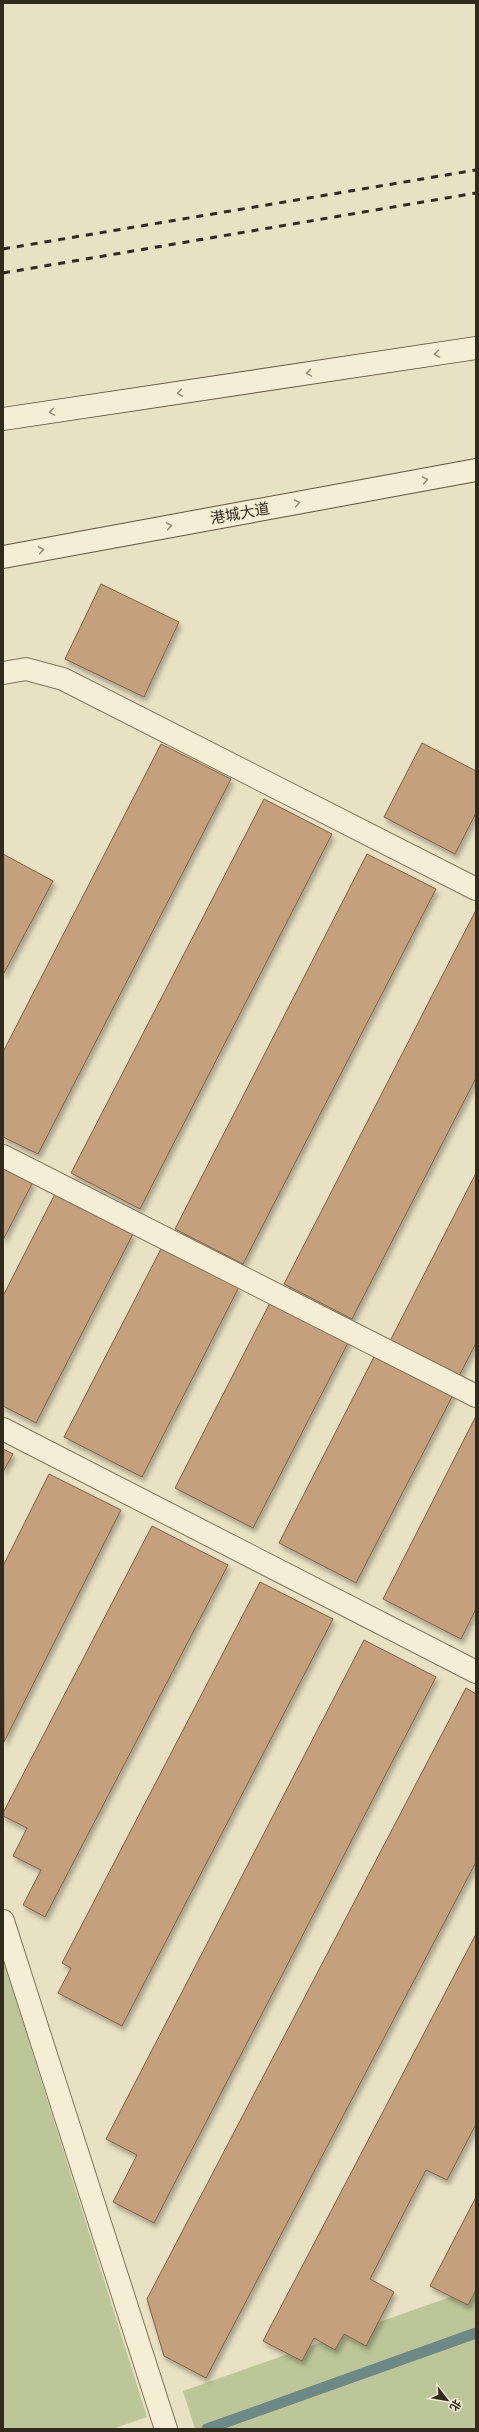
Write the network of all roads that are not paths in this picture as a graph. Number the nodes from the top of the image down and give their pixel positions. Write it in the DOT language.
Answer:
graph roads {
  1 [pos="476,348"];
  2 [pos="3,419"];
  3 [pos="476,470"];
  4 [pos="3,557"];
  5 [pos="3,673"];
  6 [pos="476,889"];
  7 [pos="3,1156"];
  8 [pos="476,1396"];
  9 [pos="3,1429"];
  10 [pos="476,1672"];
  11 [pos="3,1921"];
  12 [pos="166,2429"];
  1 -- 2 [label="street, one-way"];
  4 -- 3 [label="street, 港城大道, one-way"];
  5 -- 6 [label="street"];
  7 -- 8 [label="street"];
  9 -- 10 [label="street"];
  11 -- 12 [label="street"];
}
